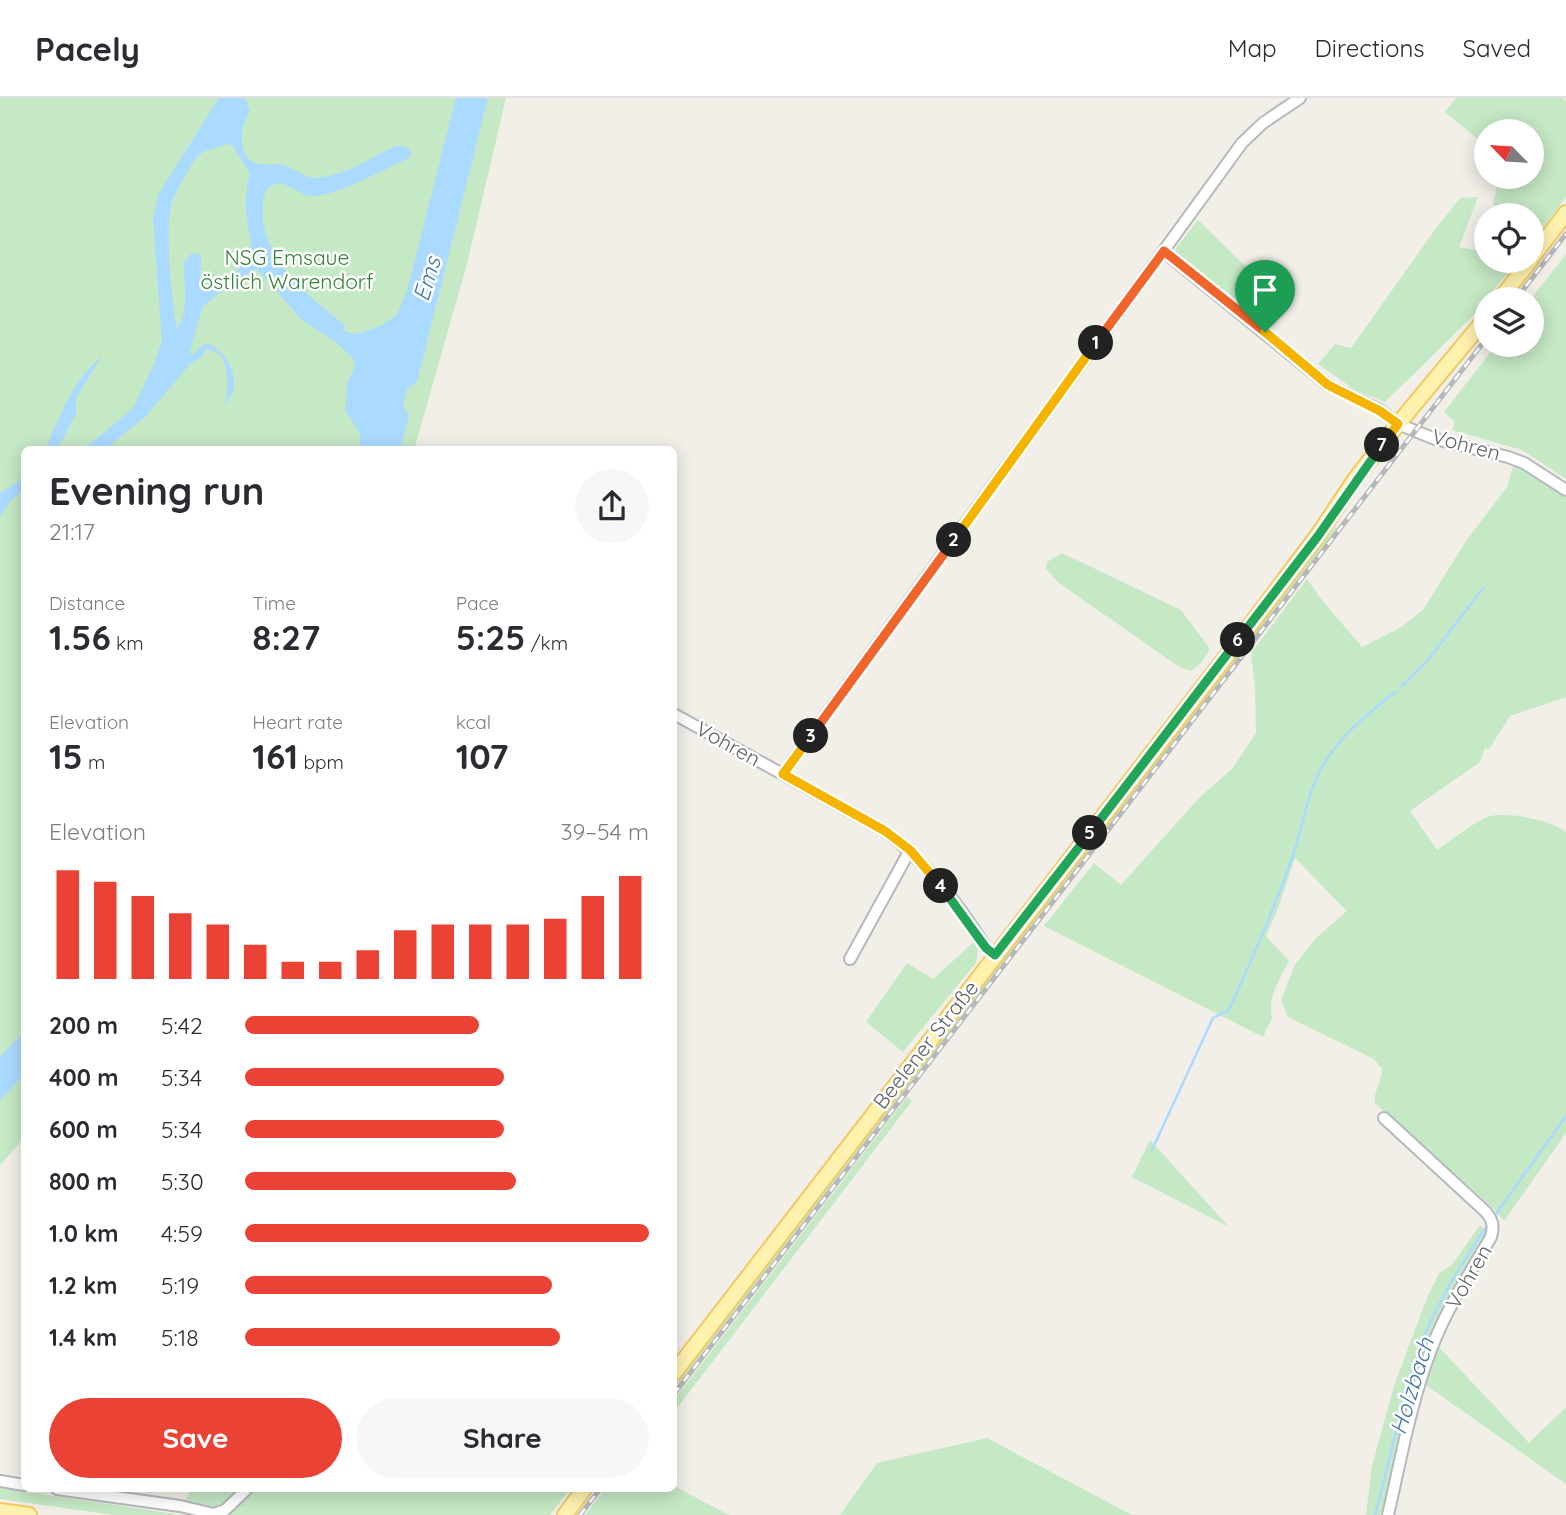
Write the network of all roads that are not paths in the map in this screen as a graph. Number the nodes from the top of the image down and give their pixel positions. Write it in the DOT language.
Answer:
graph roads {
  1 [pos="1300,98"];
  2 [pos="1566,214"];
  3 [pos="1544,242"];
  4 [pos="1164,251"];
  5 [pos="1520,273"];
  6 [pos="1509,287"];
  7 [pos="1474,332"];
  8 [pos="1398,424"];
  9 [pos="1566,490"];
  10 [pos="677,716"];
  11 [pos="783,774"];
  12 [pos="910,850"];
  13 [pos="995,955"];
  14 [pos="850,959"];
  15 [pos="1384,1118"];
  16 [pos="677,1369"];
  17 [pos="0,1481"];
  18 [pos="21,1484"];
  19 [pos="79,1492"];
  20 [pos="244,1492"];
  21 [pos="582,1492"];
  22 [pos="0,1511"];
  23 [pos="29,1515"];
  24 [pos="565,1515"];
  25 [pos="1388,1515"];
  1 -- 4 [label="street, Vohren"];
  2 -- 3 [label="main road"];
  4 -- 8 [label="street, Vohren"];
  4 -- 11 [label="street, Vohren"];
  5 -- 6 [label="main road"];
  7 -- 8 [label="main road, Beelener Straße"];
  8 -- 9 [label="street, Vohren"];
  8 -- 13 [label="main road, Beelener Straße"];
  10 -- 11 [label="street, Vohren"];
  11 -- 12 [label="street, Vohren"];
  12 -- 13 [label="street, Vohren"];
  12 -- 14 [label="street"];
  13 -- 16 [label="main road, Beelener Straße"];
  15 -- 25 [label="street, Vohren"];
  17 -- 18 [label="street"];
  19 -- 20 [label="street"];
  21 -- 24 [label="main road"];
  22 -- 23 [label="main road"];
}
